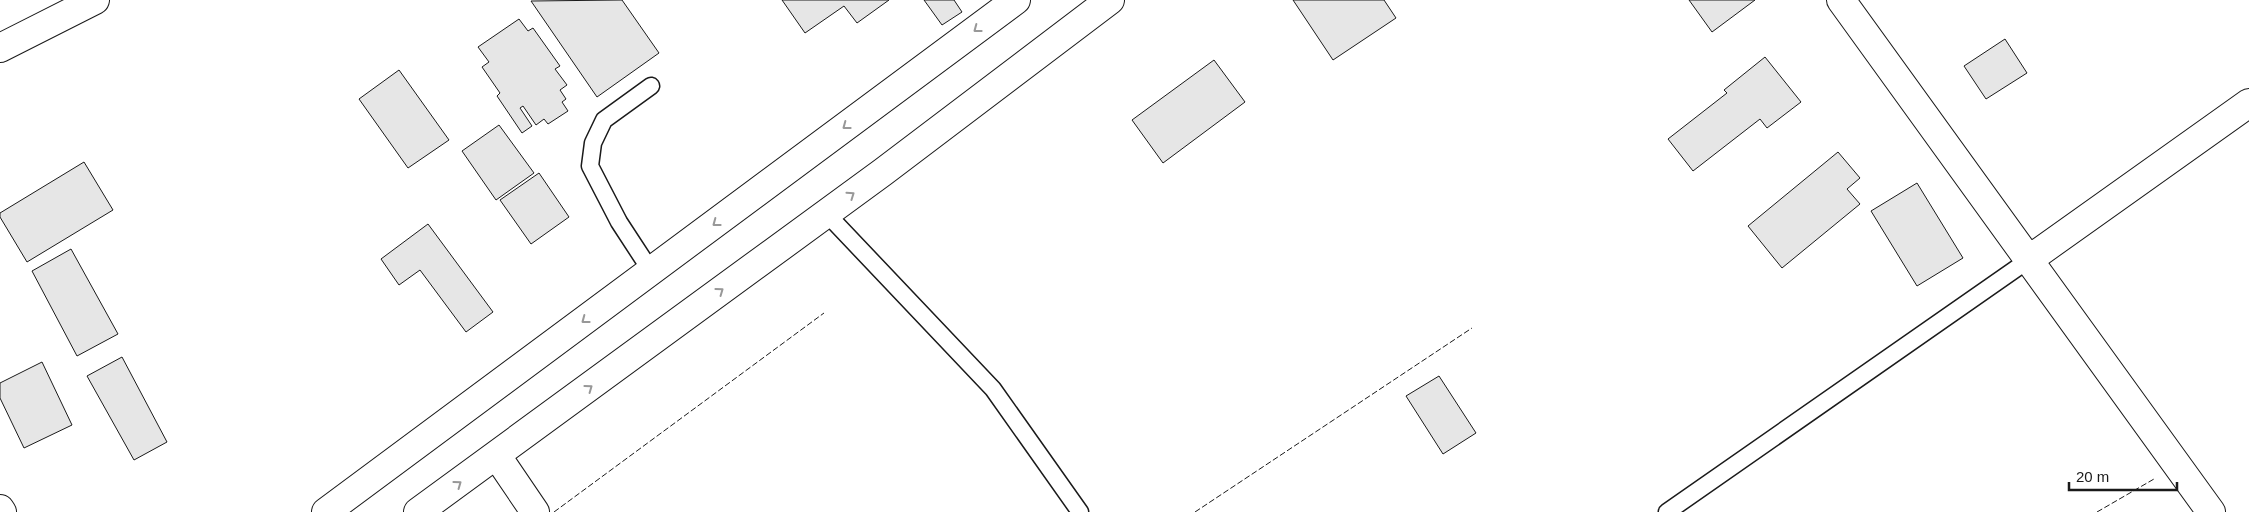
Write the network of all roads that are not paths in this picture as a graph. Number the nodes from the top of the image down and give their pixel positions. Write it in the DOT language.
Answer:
graph roads {
  1 [pos="95,0"];
  2 [pos="1016,0"];
  3 [pos="1110,0"];
  4 [pos="1841,0"];
  5 [pos="0,48"];
  6 [pos="651,86"];
  7 [pos="2249,103"];
  8 [pos="826,213"];
  9 [pos="2027,261"];
  10 [pos="651,271"];
  11 [pos="497,456"];
  12 [pos="326,512"];
  13 [pos="418,512"];
  14 [pos="535,512"];
  15 [pos="1080,512"];
  16 [pos="1667,512"];
  17 [pos="2211,512"];
  1 -- 5 [label="street"];
  2 -- 10 [label="street, one-way"];
  8 -- 3 [label="street, one-way"];
  4 -- 9 [label="street"];
  6 -- 10 [label="lane"];
  7 -- 9 [label="street"];
  11 -- 8 [label="street, one-way"];
  8 -- 15 [label="lane"];
  9 -- 16 [label="lane"];
  9 -- 17 [label="street"];
  10 -- 12 [label="street, one-way"];
  13 -- 11 [label="street, one-way"];
  11 -- 14 [label="street"];
}
